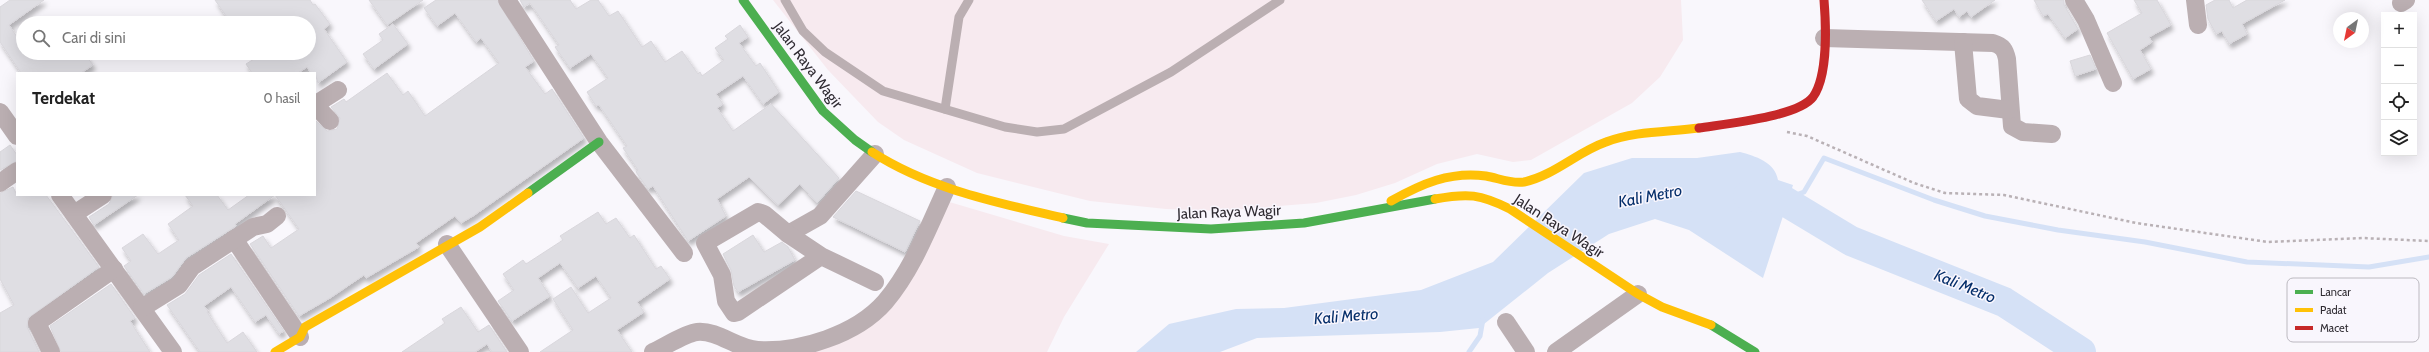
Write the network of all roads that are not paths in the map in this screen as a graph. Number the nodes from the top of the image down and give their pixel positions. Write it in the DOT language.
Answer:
graph roads {
  1 [pos="506,0"];
  2 [pos="743,0"];
  3 [pos="786,0"];
  4 [pos="969,0"];
  5 [pos="1280,0"];
  6 [pos="1824,0"];
  7 [pos="2074,0"];
  8 [pos="2195,0"];
  9 [pos="2198,25"];
  10 [pos="1824,38"];
  11 [pos="1963,42"];
  12 [pos="2113,83"];
  13 [pos="338,90"];
  14 [pos="316,105"];
  15 [pos="945,109"];
  16 [pos="2009,110"];
  17 [pos="0,112"];
  18 [pos="330,121"];
  19 [pos="2052,134"];
  20 [pos="16,135"];
  21 [pos="599,142"];
  22 [pos="875,154"];
  23 [pos="16,172"];
  24 [pos="0,183"];
  25 [pos="947,188"];
  26 [pos="61,196"];
  27 [pos="101,196"];
  28 [pos="1380,208"];
  29 [pos="74,214"];
  30 [pos="277,216"];
  31 [pos="820,216"];
  32 [pos="788,234"];
  33 [pos="234,239"];
  34 [pos="447,244"];
  35 [pos="814,252"];
  36 [pos="684,253"];
  37 [pos="114,269"];
  38 [pos="875,282"];
  39 [pos="1638,294"];
  40 [pos="142,308"];
  41 [pos="1506,322"];
  42 [pos="300,336"];
  43 [pos="51,352"];
  44 [pos="173,352"];
  45 [pos="275,352"];
  46 [pos="520,352"];
  47 [pos="653,352"];
  48 [pos="1526,352"];
  49 [pos="1556,352"];
  50 [pos="1755,352"];
  1 -- 21 [label="street"];
  2 -- 22 [label="main road, Jalan Raya Wagir"];
  3 -- 15 [label="lane"];
  4 -- 15 [label="lane"];
  5 -- 15 [label="lane"];
  6 -- 10 [label="main road"];
  7 -- 12 [label="street"];
  8 -- 9 [label="street"];
  10 -- 11 [label="street"];
  10 -- 28 [label="main road"];
  11 -- 16 [label="street"];
  11 -- 16 [label="street"];
  13 -- 14 [label="street"];
  14 -- 18 [label="street"];
  16 -- 19 [label="street"];
  17 -- 20 [label="street"];
  21 -- 34 [label="main road"];
  21 -- 36 [label="street"];
  22 -- 25 [label="main road, Jalan Raya Wagir"];
  22 -- 31 [label="street"];
  23 -- 24 [label="street"];
  25 -- 28 [label="main road, Jalan Raya Wagir"];
  25 -- 47 [label="street"];
  26 -- 29 [label="street"];
  27 -- 29 [label="street"];
  28 -- 39 [label="main road, Jalan Raya Wagir"];
  29 -- 37 [label="street"];
  30 -- 33 [label="street"];
  31 -- 32 [label="street"];
  31 -- 35 [label="street"];
  32 -- 35 [label="street"];
  32 -- 35 [label="street"];
  33 -- 40 [label="street"];
  33 -- 42 [label="street"];
  34 -- 42 [label="main road"];
  34 -- 46 [label="street"];
  35 -- 38 [label="street"];
  37 -- 40 [label="street"];
  37 -- 43 [label="street"];
  39 -- 49 [label="street"];
  39 -- 50 [label="main road, Jalan Raya Wagir"];
  40 -- 44 [label="street"];
  41 -- 48 [label="street"];
  42 -- 45 [label="main road"];
}
